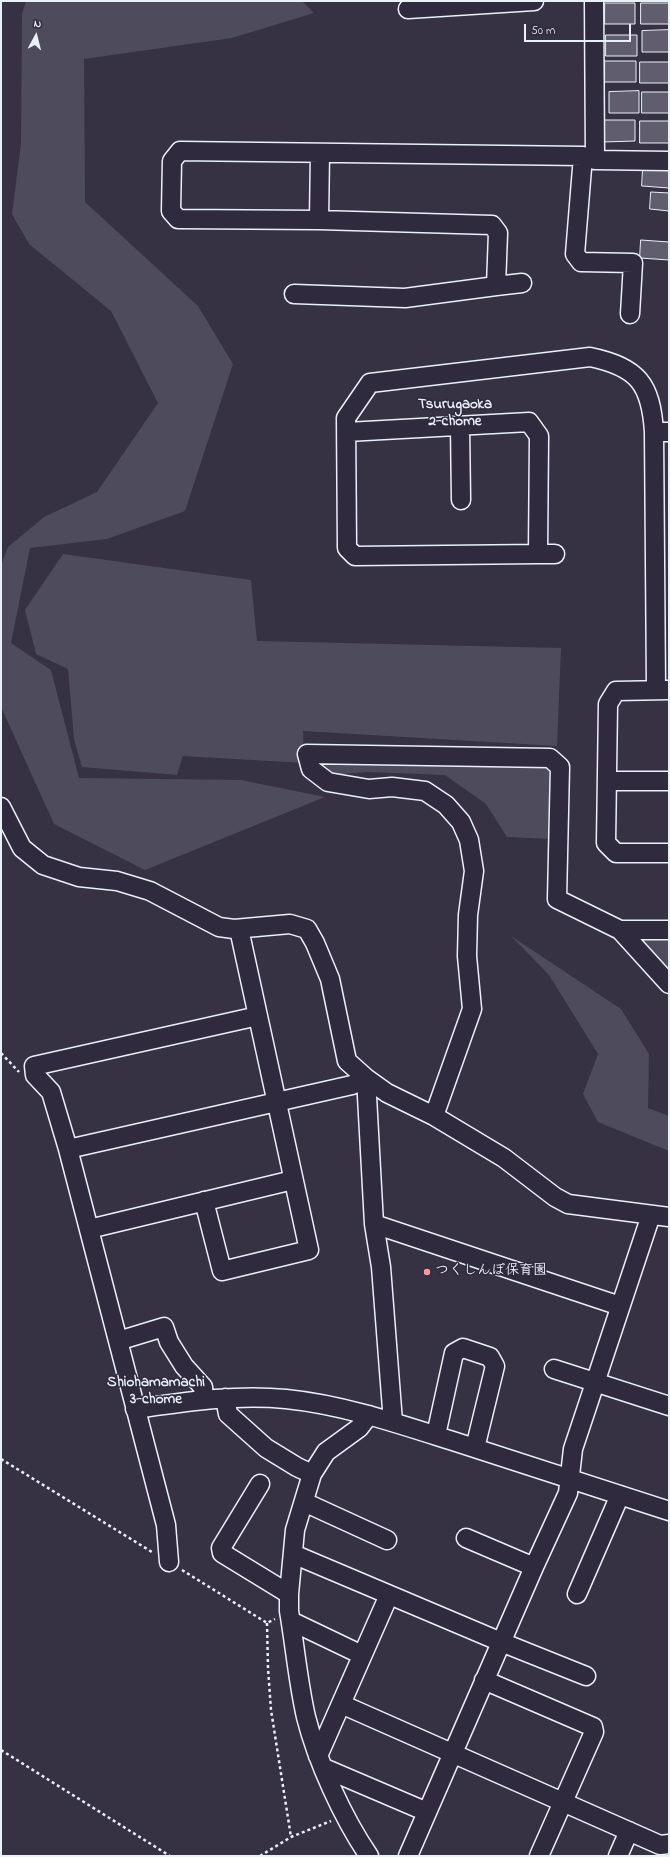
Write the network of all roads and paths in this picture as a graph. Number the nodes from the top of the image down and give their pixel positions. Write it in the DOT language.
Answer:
graph roads {
  1 [pos="534,1"];
  2 [pos="594,1"];
  3 [pos="408,9"];
  4 [pos="320,153"];
  5 [pos="589,158"];
  6 [pos="669,161"];
  7 [pos="319,220"];
  8 [pos="522,283"];
  9 [pos="496,286"];
  10 [pos="294,294"];
  11 [pos="630,314"];
  12 [pos="460,426"];
  13 [pos="346,432"];
  14 [pos="661,432"];
  15 [pos="461,500"];
  16 [pos="663,690"];
  17 [pos="607,781"];
  18 [pos="669,781"];
  19 [pos="1,807"];
  20 [pos="669,853"];
  21 [pos="239,929"];
  22 [pos="620,930"];
  23 [pos="669,930"];
  24 [pos="669,984"];
  25 [pos="258,1016"];
  26 [pos="366,1078"];
  27 [pos="276,1101"];
  28 [pos="434,1116"];
  29 [pos="68,1149"];
  30 [pos="293,1180"];
  31 [pos="204,1201"];
  32 [pos="651,1215"];
  33 [pos="669,1217"];
  34 [pos="374,1224"];
  35 [pos="89,1229"];
  36 [pos="620,1306"];
  37 [pos="118,1341"];
  38 [pos="554,1368"];
  39 [pos="596,1382"];
  40 [pos="225,1398"];
  41 [pos="204,1400"];
  42 [pos="669,1406"];
  43 [pos="135,1409"];
  44 [pos="369,1414"];
  45 [pos="393,1422"];
  46 [pos="436,1435"];
  47 [pos="475,1448"];
  48 [pos="1,1459"];
  49 [pos="312,1474"];
  50 [pos="570,1478"];
  51 [pos="260,1484"];
  52 [pos="620,1495"];
  53 [pos="304,1502"];
  54 [pos="669,1511"];
  55 [pos="466,1538"];
  56 [pos="387,1540"];
  57 [pos="293,1554"];
  58 [pos="169,1562"];
  59 [pos="534,1567"];
  60 [pos="389,1594"];
  61 [pos="577,1594"];
  62 [pos="290,1608"];
  63 [pos="267,1623"];
  64 [pos="501,1642"];
  65 [pos="362,1655"];
  66 [pos="586,1676"];
  67 [pos="484,1680"];
  68 [pos="341,1704"];
  69 [pos="1,1750"];
  70 [pos="453,1754"];
  71 [pos="321,1762"];
  72 [pos="563,1802"];
  73 [pos="427,1812"];
  74 [pos="345,1816"];
  75 [pos="629,1831"];
  76 [pos="291,1837"];
  77 [pos="669,1844"];
  78 [pos="170,1856"];
  79 [pos="260,1856"];
  80 [pos="369,1856"];
  81 [pos="408,1856"];
  82 [pos="539,1856"];
  83 [pos="618,1856"];
  1 -- 3 [label="street"];
  2 -- 5 [label="street"];
  4 -- 5 [label="street"];
  4 -- 7 [label="street"];
  4 -- 7 [label="street"];
  5 -- 6 [label="street"];
  5 -- 11 [label="street"];
  7 -- 9 [label="street"];
  8 -- 9 [label="street"];
  9 -- 10 [label="street"];
  12 -- 13 [label="street"];
  12 -- 13 [label="street"];
  12 -- 15 [label="street"];
  13 -- 14 [label="street"];
  14 -- 16 [label="street"];
  16 -- 17 [label="street"];
  17 -- 18 [label="street"];
  17 -- 20 [label="street"];
  19 -- 21 [label="street"];
  21 -- 25 [label="street"];
  21 -- 26 [label="street"];
  22 -- 23 [label="street"];
  22 -- 24 [label="street"];
  22 -- 28 [label="street"];
  25 -- 27 [label="street"];
  25 -- 29 [label="street"];
  26 -- 27 [label="street"];
  26 -- 28 [label="street"];
  26 -- 34 [label="street"];
  27 -- 29 [label="street"];
  27 -- 30 [label="street"];
  28 -- 32 [label="street"];
  29 -- 35 [label="street"];
  30 -- 31 [label="street"];
  30 -- 31 [label="street"];
  31 -- 35 [label="street"];
  32 -- 33 [label="street"];
  32 -- 36 [label="street"];
  34 -- 36 [label="street"];
  34 -- 45 [label="street"];
  35 -- 37 [label="street"];
  36 -- 39 [label="street"];
  37 -- 41 [label="street"];
  37 -- 43 [label="street"];
  38 -- 39 [label="street"];
  39 -- 42 [label="street"];
  39 -- 50 [label="street"];
  40 -- 41 [label="street"];
  40 -- 44 [label="street"];
  40 -- 49 [label="street"];
  41 -- 43 [label="street"];
  43 -- 58 [label="street"];
  44 -- 45 [label="street"];
  44 -- 49 [label="street"];
  45 -- 46 [label="street"];
  46 -- 47 [label="street"];
  46 -- 47 [label="street"];
  47 -- 50 [label="street"];
  48 -- 58 [label="path"];
  49 -- 53 [label="street"];
  50 -- 52 [label="street"];
  50 -- 59 [label="street"];
  51 -- 62 [label="street"];
  52 -- 54 [label="street"];
  52 -- 61 [label="street"];
  53 -- 56 [label="street"];
  53 -- 57 [label="street"];
  55 -- 59 [label="street"];
  57 -- 60 [label="street"];
  57 -- 62 [label="street"];
  58 -- 63 [label="path"];
  59 -- 64 [label="street"];
  60 -- 64 [label="street"];
  60 -- 65 [label="street"];
  62 -- 63 [label="path"];
  62 -- 65 [label="street"];
  62 -- 71 [label="street"];
  63 -- 76 [label="path"];
  64 -- 66 [label="street"];
  64 -- 67 [label="street"];
  65 -- 68 [label="street"];
  67 -- 70 [label="street"];
  67 -- 72 [label="street"];
  68 -- 70 [label="street"];
  68 -- 71 [label="street"];
  69 -- 78 [label="path"];
  70 -- 72 [label="street"];
  70 -- 73 [label="street"];
  71 -- 73 [label="street"];
  71 -- 74 [label="street"];
  72 -- 75 [label="street"];
  72 -- 82 [label="street"];
  73 -- 81 [label="street"];
  74 -- 76 [label="path"];
  74 -- 80 [label="street"];
  75 -- 77 [label="street"];
  75 -- 83 [label="street"];
  76 -- 79 [label="path"];
}
